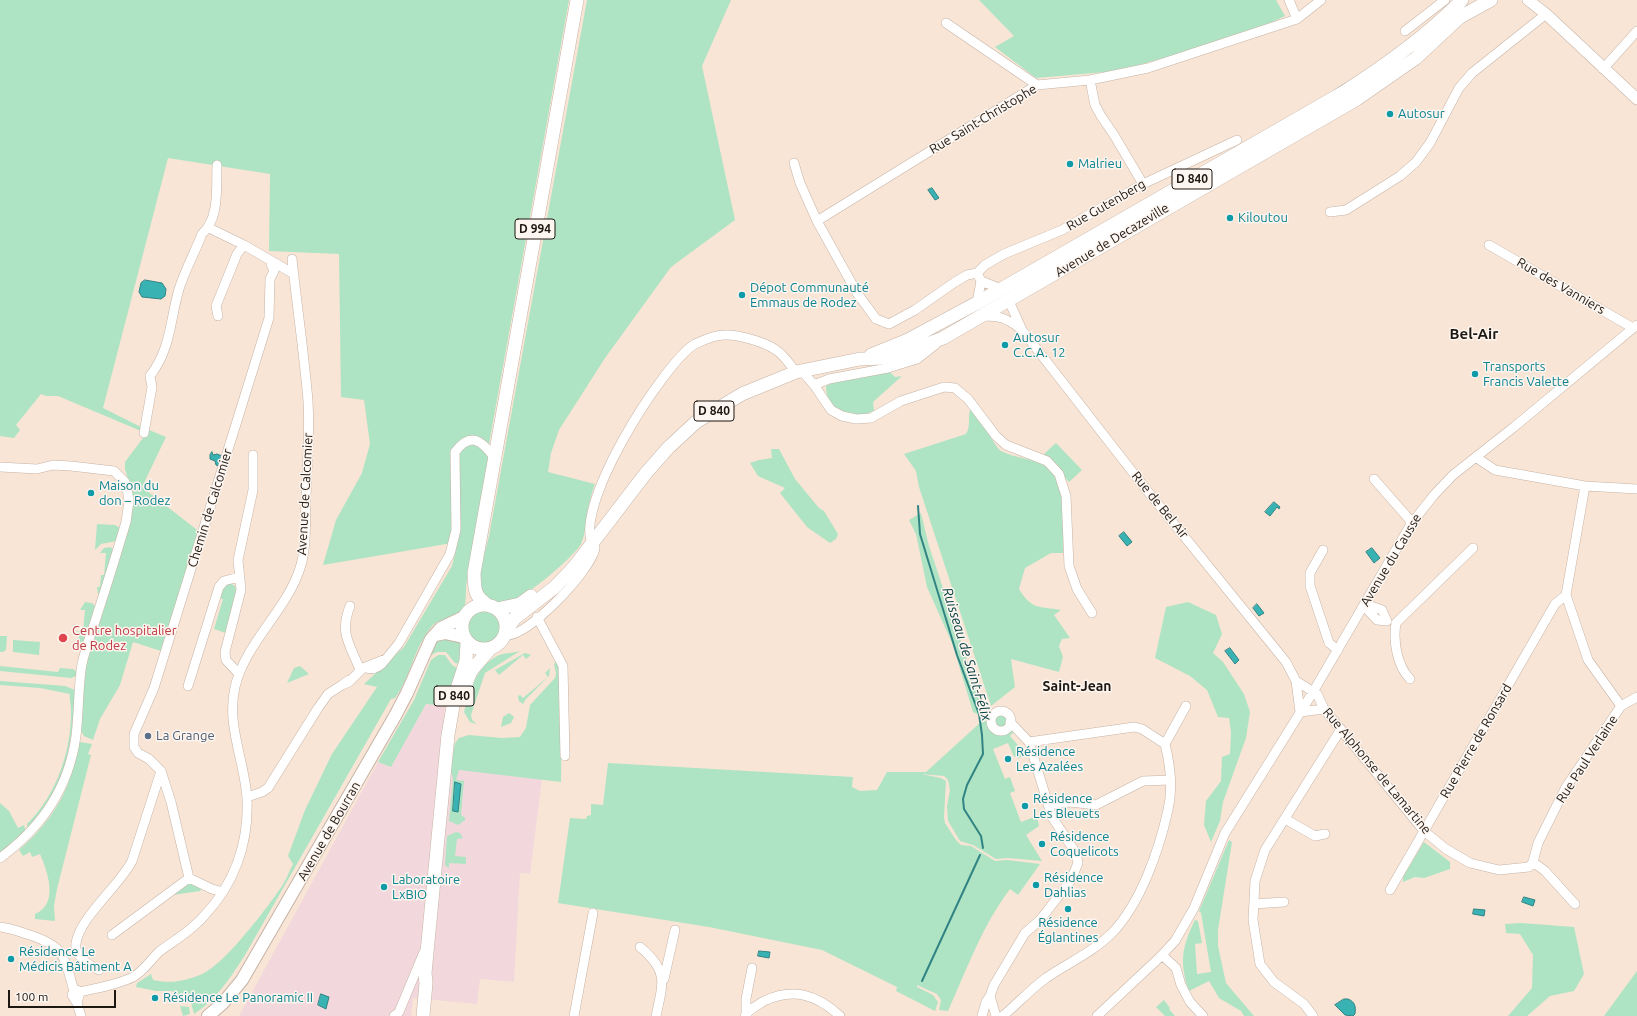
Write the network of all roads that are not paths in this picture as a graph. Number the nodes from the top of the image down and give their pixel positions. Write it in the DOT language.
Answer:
graph roads {
  1 [pos="577,0"];
  2 [pos="1290,0"];
  3 [pos="1321,0"];
  4 [pos="1445,0"];
  5 [pos="1462,0"];
  6 [pos="1491,0"];
  7 [pos="1532,1"];
  8 [pos="1546,14"];
  9 [pos="1297,19"];
  10 [pos="946,23"];
  11 [pos="1405,31"];
  12 [pos="1637,31"];
  13 [pos="1603,68"];
  14 [pos="1090,80"];
  15 [pos="1037,85"];
  16 [pos="1637,99"];
  17 [pos="1237,140"];
  18 [pos="794,163"];
  19 [pos="217,164"];
  20 [pos="1143,184"];
  21 [pos="1330,212"];
  22 [pos="817,221"];
  23 [pos="209,228"];
  24 [pos="244,245"];
  25 [pos="1490,245"];
  26 [pos="292,259"];
  27 [pos="270,260"];
  28 [pos="294,274"];
  29 [pos="979,277"];
  30 [pos="1001,289"];
  31 [pos="1009,301"];
  32 [pos="977,303"];
  33 [pos="218,316"];
  34 [pos="982,316"];
  35 [pos="1635,326"];
  36 [pos="1022,330"];
  37 [pos="943,338"];
  38 [pos="860,359"];
  39 [pos="799,372"];
  40 [pos="814,385"];
  41 [pos="144,433"];
  42 [pos="253,455"];
  43 [pos="494,457"];
  44 [pos="1477,458"];
  45 [pos="0,467"];
  46 [pos="1374,479"];
  47 [pos="1585,486"];
  48 [pos="1635,492"];
  49 [pos="1411,524"];
  50 [pos="592,544"];
  51 [pos="1473,548"];
  52 [pos="1322,550"];
  53 [pos="474,572"];
  54 [pos="239,577"];
  55 [pos="1566,595"];
  56 [pos="350,606"];
  57 [pos="1364,606"];
  58 [pos="493,607"];
  59 [pos="1092,613"];
  60 [pos="466,614"];
  61 [pos="537,617"];
  62 [pos="1391,622"];
  63 [pos="505,632"];
  64 [pos="433,635"];
  65 [pos="465,640"];
  66 [pos="490,649"];
  67 [pos="1338,650"];
  68 [pos="363,668"];
  69 [pos="239,674"];
  70 [pos="1410,679"];
  71 [pos="1296,680"];
  72 [pos="188,686"];
  73 [pos="1313,692"];
  74 [pos="1637,697"];
  75 [pos="1186,706"];
  76 [pos="1621,706"];
  77 [pos="1324,709"];
  78 [pos="1300,712"];
  79 [pos="1010,722"];
  80 [pos="1341,729"];
  81 [pos="1029,742"];
  82 [pos="1165,744"];
  83 [pos="447,751"];
  84 [pos="565,756"];
  85 [pos="161,771"];
  86 [pos="1170,780"];
  87 [pos="247,797"];
  88 [pos="1048,805"];
  89 [pos="1285,819"];
  90 [pos="1424,831"];
  91 [pos="1325,834"];
  92 [pos="0,858"];
  93 [pos="1533,862"];
  94 [pos="189,878"];
  95 [pos="1390,890"];
  96 [pos="223,892"];
  97 [pos="1284,902"];
  98 [pos="1254,904"];
  99 [pos="1575,904"];
  100 [pos="593,914"];
  101 [pos="0,927"];
  102 [pos="675,930"];
  103 [pos="112,935"];
  104 [pos="429,939"];
  105 [pos="640,947"];
  106 [pos="1162,955"];
  107 [pos="752,968"];
  108 [pos="99,970"];
  109 [pos="425,973"];
  110 [pos="662,984"];
  111 [pos="77,992"];
  112 [pos="990,996"];
  113 [pos="397,1015"];
  114 [pos="746,1015"];
  115 [pos="81,1016"];
  116 [pos="208,1016"];
  117 [pos="418,1016"];
  118 [pos="423,1016"];
  119 [pos="574,1016"];
  120 [pos="656,1016"];
  121 [pos="840,1016"];
  122 [pos="982,1016"];
  123 [pos="996,1016"];
  124 [pos="1003,1016"];
  125 [pos="1097,1016"];
  126 [pos="1203,1016"];
  127 [pos="1313,1016"];
  1 -- 43 [label="main road, D 994"];
  2 -- 9 [label="street"];
  3 -- 9 [label="street, Rue Saint-Christophe"];
  4 -- 11 [label="street"];
  5 -- 30 [label="main road, Avenue de Decazeville / D 840"];
  6 -- 31 [label="main road, Avenue de Decazeville / D 840"];
  7 -- 8 [label="street"];
  8 -- 13 [label="street"];
  8 -- 21 [label="street"];
  9 -- 14 [label="street, Rue Saint-Christophe"];
  10 -- 15 [label="street"];
  12 -- 13 [label="street"];
  13 -- 16 [label="street"];
  14 -- 15 [label="street, Rue Saint-Christophe"];
  14 -- 20 [label="street"];
  15 -- 22 [label="street, Rue Saint-Christophe"];
  17 -- 20 [label="street, Rue Gutenberg"];
  18 -- 22 [label="street"];
  19 -- 23 [label="street"];
  20 -- 29 [label="street, Rue Gutenberg"];
  22 -- 29 [label="street, Rue Gutenberg"];
  23 -- 24 [label="street"];
  23 -- 41 [label="street"];
  24 -- 27 [label="street"];
  24 -- 33 [label="street"];
  25 -- 35 [label="street, Rue des Vanniers"];
  26 -- 28 [label="street, Avenue de Calcomier"];
  27 -- 28 [label="street"];
  27 -- 85 [label="street, Chemin de Calcomier"];
  28 -- 69 [label="street, Avenue de Calcomier"];
  29 -- 30 [label="street"];
  29 -- 32 [label="street"];
  30 -- 32 [label="main road, Avenue de Decazeville / D 840"];
  31 -- 34 [label="main road, Avenue de Decazeville / D 840"];
  31 -- 36 [label="street, Rue de Bel Air"];
  32 -- 38 [label="main road, Avenue de Decazeville / D 840"];
  34 -- 36 [label="street, Rue de Bel Air"];
  34 -- 37 [label="main road, Avenue de Decazeville / D 840"];
  35 -- 44 [label="street, Avenue du Causse"];
  36 -- 71 [label="street, Rue de Bel Air"];
  37 -- 38 [label="main road, Avenue de Decazeville / D 840"];
  37 -- 40 [label="street"];
  38 -- 39 [label="main road, Avenue de Decazeville / D 840"];
  39 -- 40 [label="street"];
  39 -- 50 [label="main road, Avenue de Decazeville / D 840"];
  39 -- 50 [label="street"];
  40 -- 59 [label="street"];
  42 -- 54 [label="street"];
  43 -- 53 [label="main road, D 994"];
  43 -- 68 [label="street"];
  44 -- 47 [label="street"];
  44 -- 49 [label="street, Avenue du Causse"];
  45 -- 92 [label="street"];
  46 -- 49 [label="street"];
  47 -- 48 [label="street"];
  47 -- 55 [label="street"];
  49 -- 57 [label="street, Avenue du Causse"];
  50 -- 58 [label="main road, Avenue de Decazeville / D 840"];
  50 -- 61 [label="street"];
  50 -- 63 [label="main road, Avenue de Decazeville / D 840"];
  51 -- 62 [label="street"];
  52 -- 67 [label="street"];
  53 -- 58 [label="main road, D 994"];
  53 -- 60 [label="main road, D 994"];
  54 -- 69 [label="street"];
  54 -- 72 [label="street"];
  55 -- 76 [label="street"];
  55 -- 90 [label="street, Rue Pierre de Ronsard"];
  56 -- 68 [label="street"];
  57 -- 62 [label="street"];
  57 -- 67 [label="street, Avenue du Causse"];
  58 -- 60 [label="main road"];
  58 -- 63 [label="main road"];
  60 -- 64 [label="main road"];
  60 -- 65 [label="main road"];
  61 -- 63 [label="street"];
  61 -- 84 [label="street"];
  62 -- 70 [label="street"];
  63 -- 66 [label="main road"];
  64 -- 65 [label="main road"];
  64 -- 116 [label="main road, Avenue de Bourran"];
  65 -- 66 [label="main road"];
  65 -- 83 [label="main road, D 840"];
  66 -- 83 [label="main road, D 840"];
  67 -- 73 [label="street, Avenue du Causse"];
  68 -- 87 [label="street"];
  69 -- 87 [label="street, Avenue de Calcomier"];
  71 -- 73 [label="street, Rue de Bel Air"];
  71 -- 78 [label="street, Rue de Bel Air"];
  73 -- 77 [label="street, Rue Alphonse de Lamartine"];
  73 -- 78 [label="street, Avenue du Causse"];
  74 -- 76 [label="street, Rue Paul Verlaine"];
  75 -- 82 [label="street"];
  76 -- 93 [label="street, Rue Paul Verlaine"];
  77 -- 78 [label="street"];
  77 -- 80 [label="street, Rue Alphonse de Lamartine"];
  78 -- 106 [label="street, Avenue du Causse"];
  79 -- 81 [label="street"];
  80 -- 89 [label="street"];
  80 -- 90 [label="street, Rue Alphonse de Lamartine"];
  81 -- 82 [label="street"];
  81 -- 88 [label="street"];
  82 -- 86 [label="street"];
  83 -- 104 [label="main road, D 840"];
  85 -- 94 [label="street"];
  85 -- 108 [label="street"];
  86 -- 88 [label="street"];
  86 -- 124 [label="street"];
  87 -- 96 [label="street, Avenue de Calcomier"];
  88 -- 112 [label="street"];
  89 -- 91 [label="street"];
  89 -- 98 [label="street"];
  90 -- 93 [label="street, Rue Alphonse de Lamartine"];
  90 -- 95 [label="street, Rue Pierre de Ronsard"];
  93 -- 99 [label="street"];
  94 -- 96 [label="street"];
  94 -- 103 [label="street"];
  96 -- 111 [label="street, Avenue de Calcomier"];
  97 -- 98 [label="street"];
  98 -- 127 [label="street"];
  100 -- 119 [label="street"];
  101 -- 111 [label="street"];
  102 -- 110 [label="street"];
  104 -- 109 [label="main road, D 840"];
  104 -- 113 [label="street"];
  105 -- 110 [label="street"];
  106 -- 125 [label="street, Avenue du Causse"];
  106 -- 126 [label="street"];
  107 -- 114 [label="street"];
  109 -- 117 [label="main road, D 840"];
  109 -- 118 [label="main road, D 840"];
  110 -- 120 [label="street"];
  111 -- 115 [label="street"];
  112 -- 122 [label="street"];
  112 -- 123 [label="street"];
  114 -- 121 [label="street"];
}
